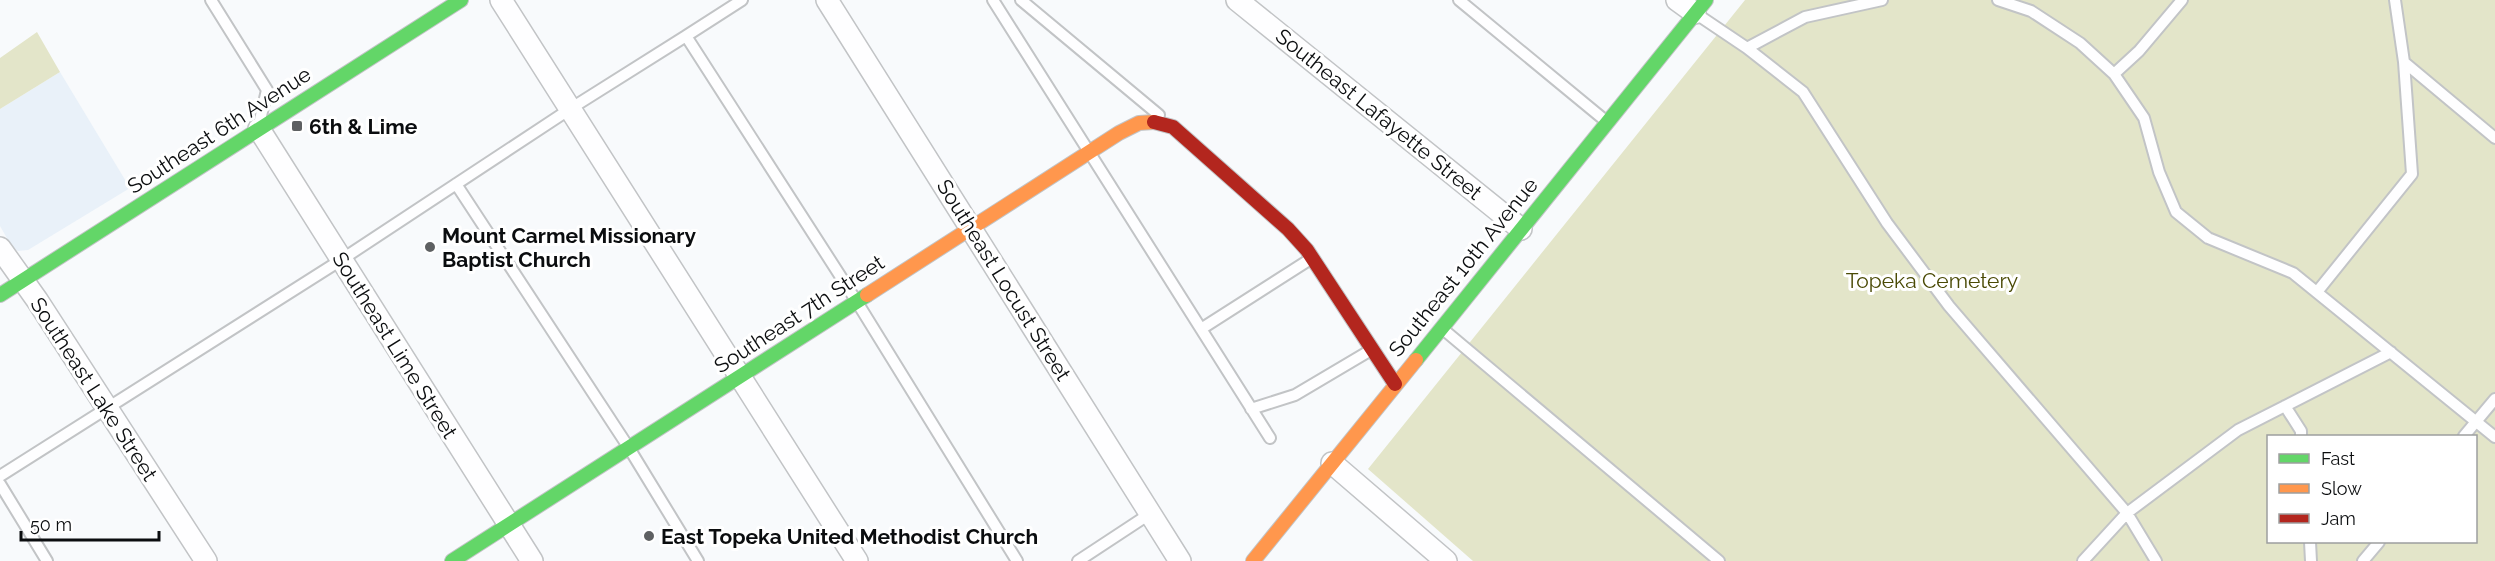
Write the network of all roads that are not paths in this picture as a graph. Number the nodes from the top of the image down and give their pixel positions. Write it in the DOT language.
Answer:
graph roads {
  1 [pos="211,0"];
  2 [pos="461,0"];
  3 [pos="501,0"];
  4 [pos="742,0"];
  5 [pos="827,0"];
  6 [pos="993,0"];
  7 [pos="1021,0"];
  8 [pos="1237,0"];
  9 [pos="1459,0"];
  10 [pos="1677,0"];
  11 [pos="1882,0"];
  12 [pos="1998,0"];
  13 [pos="2181,0"];
  14 [pos="2395,0"];
  15 [pos="1700,7"];
  16 [pos="686,36"];
  17 [pos="1747,48"];
  18 [pos="2404,62"];
  19 [pos="2114,74"];
  20 [pos="570,109"];
  21 [pos="1607,122"];
  22 [pos="1173,127"];
  23 [pos="259,129"];
  24 [pos="2495,138"];
  25 [pos="1089,153"];
  26 [pos="456,184"];
  27 [pos="972,228"];
  28 [pos="1521,228"];
  29 [pos="0,248"];
  30 [pos="1312,258"];
  31 [pos="341,260"];
  32 [pos="23,280"];
  33 [pos="2317,292"];
  34 [pos="0,295"];
  35 [pos="857,302"];
  36 [pos="1441,327"];
  37 [pos="1201,329"];
  38 [pos="1372,349"];
  39 [pos="2391,352"];
  40 [pos="741,376"];
  41 [pos="1395,384"];
  42 [pos="2495,399"];
  43 [pos="2285,406"];
  44 [pos="107,407"];
  45 [pos="1251,409"];
  46 [pos="2476,422"];
  47 [pos="2300,435"];
  48 [pos="2465,435"];
  49 [pos="2495,437"];
  50 [pos="1270,438"];
  51 [pos="629,448"];
  52 [pos="1332,462"];
  53 [pos="0,476"];
  54 [pos="0,484"];
  55 [pos="1151,513"];
  56 [pos="2127,513"];
  57 [pos="509,525"];
  58 [pos="2310,543"];
  59 [pos="2378,543"];
  60 [pos="1440,559"];
  61 [pos="46,561"];
  62 [pos="206,561"];
  63 [pos="452,561"];
  64 [pos="532,561"];
  65 [pos="698,561"];
  66 [pos="857,561"];
  67 [pos="1017,561"];
  68 [pos="1078,561"];
  69 [pos="1180,561"];
  70 [pos="1253,561"];
  71 [pos="1719,561"];
  72 [pos="2083,561"];
  73 [pos="2156,561"];
  74 [pos="2311,561"];
  75 [pos="2363,561"];
  1 -- 23 [label="lane"];
  2 -- 23 [label="main road, Southeast 6th Avenue"];
  3 -- 20 [label="street"];
  4 -- 16 [label="lane"];
  5 -- 27 [label="street, Southeast Locust Street"];
  6 -- 25 [label="lane"];
  7 -- 22 [label="lane"];
  8 -- 28 [label="street, Southeast Lafayette Street"];
  9 -- 21 [label="lane"];
  10 -- 15 [label="street"];
  11 -- 17 [label="lane"];
  12 -- 19 [label="lane"];
  13 -- 19 [label="lane"];
  14 -- 18 [label="lane"];
  15 -- 17 [label="lane"];
  15 -- 21 [label="main road, Southeast 10th Avenue"];
  16 -- 20 [label="lane"];
  16 -- 35 [label="lane"];
  17 -- 56 [label="lane"];
  18 -- 24 [label="lane"];
  18 -- 33 [label="lane"];
  19 -- 33 [label="lane"];
  20 -- 26 [label="lane"];
  20 -- 40 [label="street"];
  21 -- 28 [label="main road, Southeast 10th Avenue"];
  22 -- 25 [label="main road, Southeast 7th Street"];
  22 -- 30 [label="main road"];
  23 -- 31 [label="street, Southeast Lime Street"];
  23 -- 32 [label="main road, Southeast 6th Avenue"];
  25 -- 27 [label="main road, Southeast 7th Street"];
  25 -- 37 [label="lane"];
  26 -- 31 [label="lane"];
  26 -- 51 [label="lane"];
  27 -- 35 [label="main road, Southeast 7th Street"];
  27 -- 55 [label="street, Southeast Locust Street"];
  28 -- 36 [label="main road, Southeast 10th Avenue"];
  29 -- 32 [label="street, Southeast Lake Street"];
  30 -- 37 [label="lane"];
  30 -- 38 [label="main road"];
  31 -- 44 [label="lane"];
  31 -- 57 [label="street, Southeast Lime Street"];
  32 -- 34 [label="main road, Southeast 6th Avenue"];
  32 -- 44 [label="street, Southeast Lake Street"];
  33 -- 39 [label="lane"];
  35 -- 40 [label="main road, Southeast 7th Street"];
  35 -- 67 [label="lane"];
  36 -- 41 [label="main road, Southeast 10th Avenue"];
  36 -- 71 [label="lane"];
  37 -- 45 [label="lane"];
  38 -- 41 [label="main road"];
  38 -- 45 [label="lane"];
  39 -- 43 [label="lane"];
  39 -- 46 [label="lane"];
  40 -- 51 [label="main road, Southeast 7th Street"];
  40 -- 66 [label="street"];
  41 -- 52 [label="main road, Southeast 10th Avenue"];
  42 -- 46 [label="lane"];
  43 -- 47 [label="lane"];
  43 -- 56 [label="lane"];
  44 -- 53 [label="lane"];
  44 -- 62 [label="street, Southeast Lake Street"];
  45 -- 50 [label="lane"];
  46 -- 48 [label="lane"];
  46 -- 49 [label="lane"];
  51 -- 57 [label="main road, Southeast 7th Street"];
  51 -- 65 [label="lane"];
  52 -- 60 [label="street"];
  52 -- 70 [label="main road, Southeast 10th Avenue"];
  54 -- 61 [label="lane"];
  55 -- 68 [label="lane"];
  55 -- 69 [label="street, Southeast Locust Street"];
  56 -- 72 [label="lane"];
  56 -- 73 [label="lane"];
  57 -- 63 [label="main road, Southeast 7th Street"];
  57 -- 64 [label="street, Southeast Lime Street"];
  58 -- 74 [label="lane"];
  59 -- 75 [label="lane"];
}
